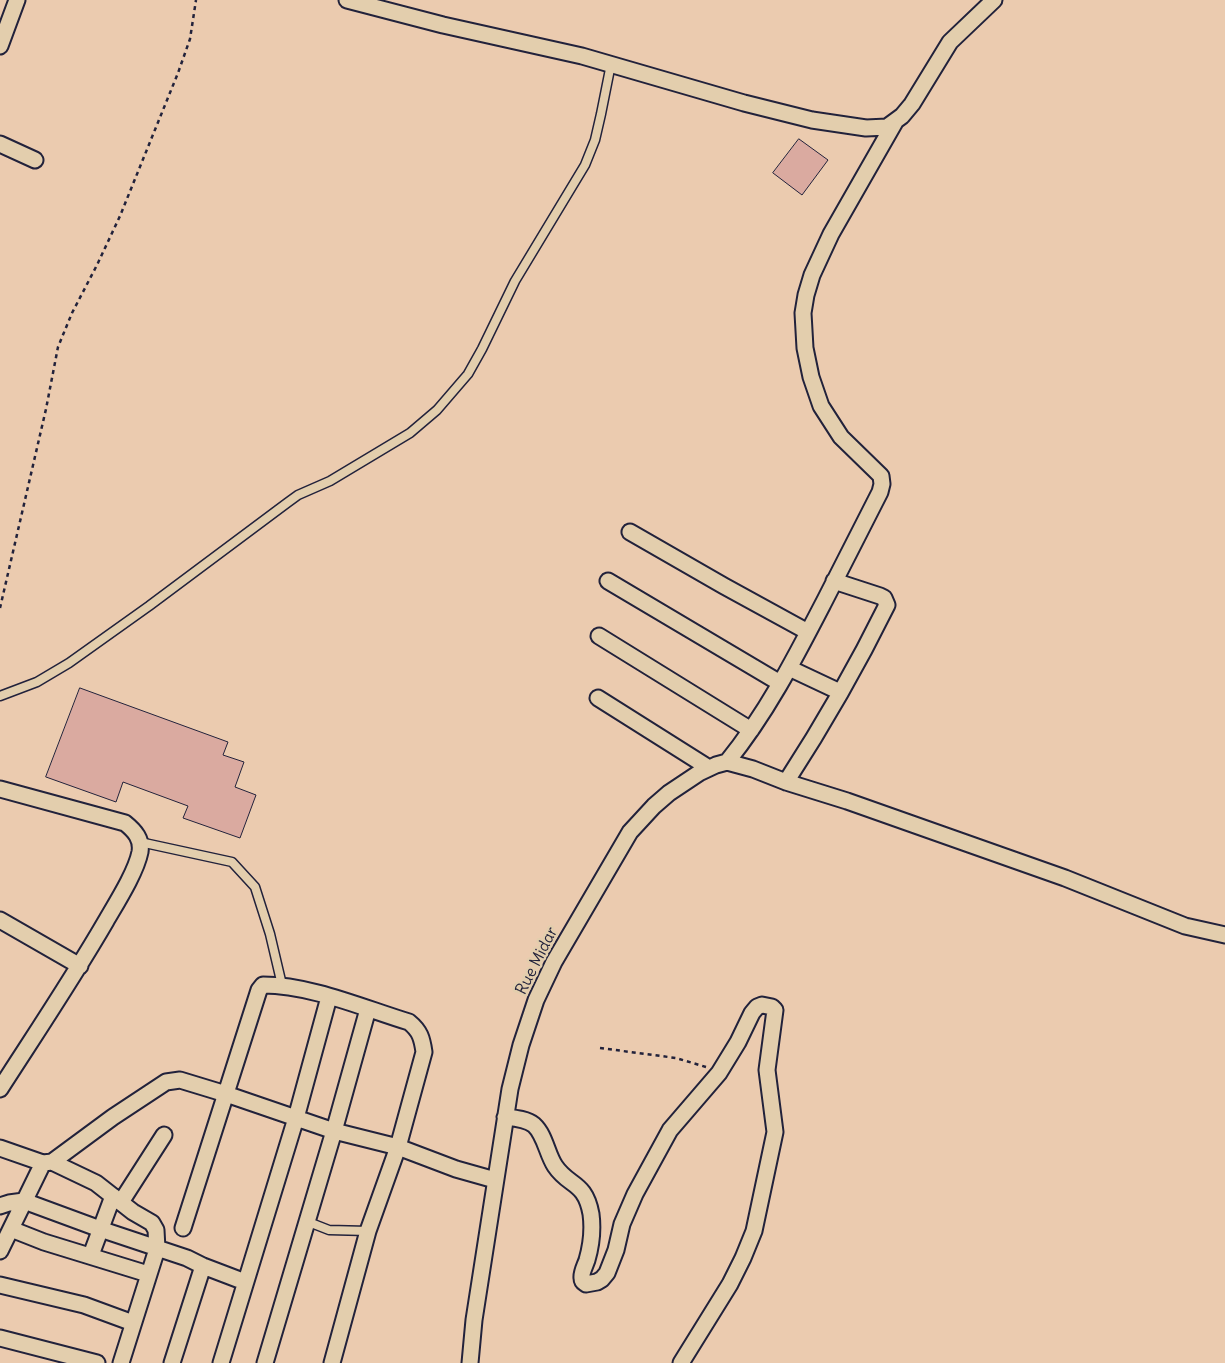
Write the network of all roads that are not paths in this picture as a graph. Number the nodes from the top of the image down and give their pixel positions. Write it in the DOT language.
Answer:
graph roads {
  1 [pos="17,0"];
  2 [pos="347,0"];
  3 [pos="994,0"];
  4 [pos="0,46"];
  5 [pos="611,64"];
  6 [pos="895,122"];
  7 [pos="0,144"];
  8 [pos="35,160"];
  9 [pos="630,532"];
  10 [pos="608,581"];
  11 [pos="834,581"];
  12 [pos="808,632"];
  13 [pos="599,636"];
  14 [pos="789,668"];
  15 [pos="780,683"];
  16 [pos="840,692"];
  17 [pos="0,696"];
  18 [pos="598,698"];
  19 [pos="752,730"];
  20 [pos="727,762"];
  21 [pos="709,768"];
  22 [pos="786,782"];
  23 [pos="0,789"];
  24 [pos="140,842"];
  25 [pos="0,920"];
  26 [pos="1225,935"];
  27 [pos="80,966"];
  28 [pos="282,985"];
  29 [pos="329,997"];
  30 [pos="368,1009"];
  31 [pos="0,1088"];
  32 [pos="226,1094"];
  33 [pos="505,1117"];
  34 [pos="296,1118"];
  35 [pos="334,1130"];
  36 [pos="164,1135"];
  37 [pos="0,1148"];
  38 [pos="398,1148"];
  39 [pos="47,1163"];
  40 [pos="495,1180"];
  41 [pos="117,1199"];
  42 [pos="24,1201"];
  43 [pos="0,1206"];
  44 [pos="306,1222"];
  45 [pos="183,1228"];
  46 [pos="11,1229"];
  47 [pos="100,1229"];
  48 [pos="368,1231"];
  49 [pos="157,1249"];
  50 [pos="0,1251"];
  51 [pos="91,1255"];
  52 [pos="202,1266"];
  53 [pos="148,1274"];
  54 [pos="246,1282"];
  55 [pos="0,1285"];
  56 [pos="133,1323"];
  57 [pos="0,1338"];
  58 [pos="97,1363"];
  59 [pos="121,1363"];
  60 [pos="172,1363"];
  61 [pos="221,1363"];
  62 [pos="265,1363"];
  63 [pos="332,1363"];
  64 [pos="470,1363"];
  65 [pos="681,1363"];
  1 -- 4 [label="street"];
  2 -- 5 [label="street"];
  3 -- 6 [label="street"];
  5 -- 6 [label="street"];
  5 -- 17 [label="lane"];
  6 -- 11 [label="street"];
  7 -- 8 [label="street"];
  9 -- 12 [label="street"];
  10 -- 15 [label="street"];
  11 -- 12 [label="street"];
  11 -- 16 [label="street"];
  12 -- 14 [label="street"];
  13 -- 19 [label="street"];
  14 -- 15 [label="street"];
  14 -- 16 [label="street"];
  15 -- 19 [label="street"];
  16 -- 22 [label="street"];
  18 -- 21 [label="street"];
  19 -- 20 [label="street"];
  20 -- 21 [label="street, Rue Midar"];
  20 -- 22 [label="street"];
  21 -- 33 [label="street, Rue Midar"];
  22 -- 26 [label="street"];
  23 -- 24 [label="street"];
  24 -- 27 [label="street"];
  24 -- 28 [label="lane"];
  25 -- 27 [label="street"];
  27 -- 31 [label="street"];
  28 -- 29 [label="street"];
  28 -- 32 [label="street"];
  29 -- 30 [label="street"];
  29 -- 34 [label="street"];
  30 -- 35 [label="street"];
  30 -- 38 [label="street"];
  32 -- 34 [label="street"];
  32 -- 39 [label="street"];
  32 -- 45 [label="street"];
  33 -- 40 [label="street, Rue Midar"];
  33 -- 65 [label="street"];
  34 -- 35 [label="street"];
  34 -- 54 [label="street"];
  35 -- 38 [label="street"];
  35 -- 44 [label="street"];
  36 -- 41 [label="street"];
  37 -- 39 [label="street"];
  38 -- 40 [label="street"];
  38 -- 48 [label="street"];
  39 -- 41 [label="street"];
  39 -- 42 [label="street"];
  40 -- 64 [label="street, Rue Midar"];
  41 -- 47 [label="street"];
  41 -- 49 [label="street"];
  42 -- 43 [label="street"];
  42 -- 46 [label="street"];
  42 -- 47 [label="street"];
  44 -- 48 [label="lane"];
  44 -- 62 [label="street"];
  46 -- 50 [label="street"];
  46 -- 51 [label="street"];
  47 -- 49 [label="street"];
  47 -- 51 [label="street"];
  48 -- 63 [label="street"];
  49 -- 52 [label="street"];
  49 -- 53 [label="street"];
  51 -- 53 [label="street"];
  52 -- 54 [label="street"];
  52 -- 60 [label="street"];
  53 -- 56 [label="street"];
  54 -- 61 [label="street"];
  55 -- 56 [label="street"];
  56 -- 59 [label="street"];
  57 -- 58 [label="street"];
}
